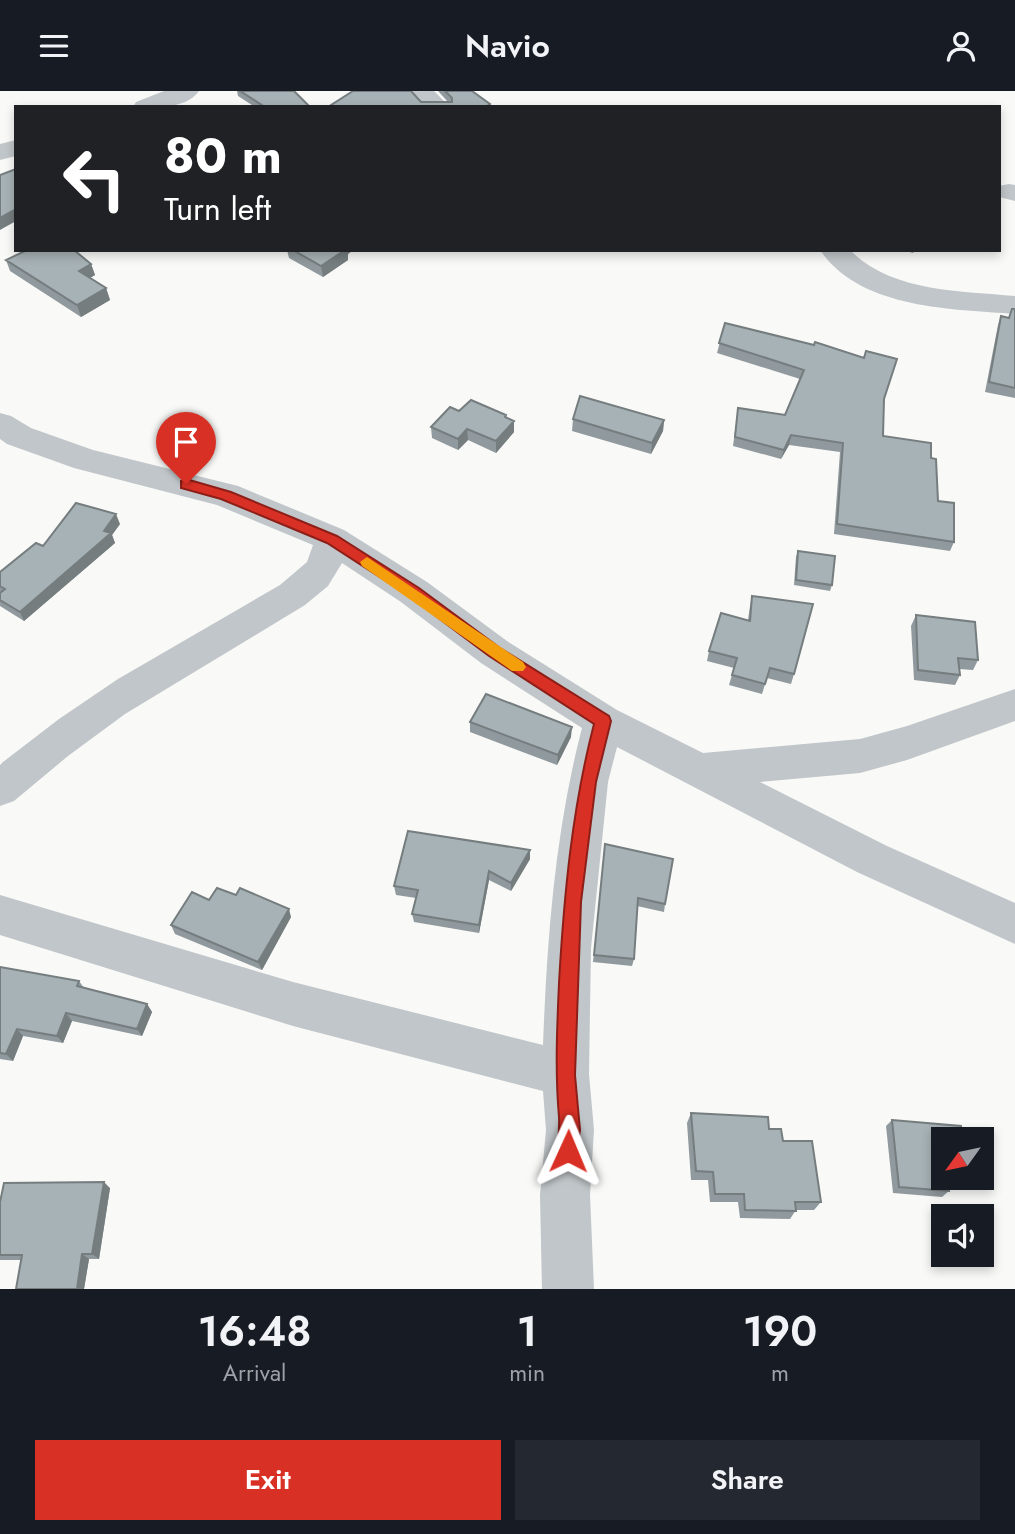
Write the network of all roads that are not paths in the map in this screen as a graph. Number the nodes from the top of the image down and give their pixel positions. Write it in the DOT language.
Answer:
graph roads {
  1 [pos="187,91"];
  2 [pos="419,91"];
  3 [pos="150,105"];
  4 [pos="436,105"];
  5 [pos="836,252"];
  6 [pos="1015,305"];
  7 [pos="4,431"];
  8 [pos="332,539"];
  9 [pos="1015,705"];
  10 [pos="603,721"];
  11 [pos="703,771"];
  12 [pos="0,789"];
  13 [pos="0,915"];
  14 [pos="1015,924"];
  15 [pos="565,1075"];
  16 [pos="568,1289"];
  1 -- 3 [label="street"];
  2 -- 4 [label="street"];
  5 -- 6 [label="street"];
  7 -- 8 [label="street"];
  8 -- 10 [label="street"];
  8 -- 12 [label="street"];
  9 -- 11 [label="street"];
  10 -- 11 [label="street"];
  10 -- 15 [label="street"];
  11 -- 14 [label="street"];
  13 -- 15 [label="street"];
  15 -- 16 [label="street"];
}
